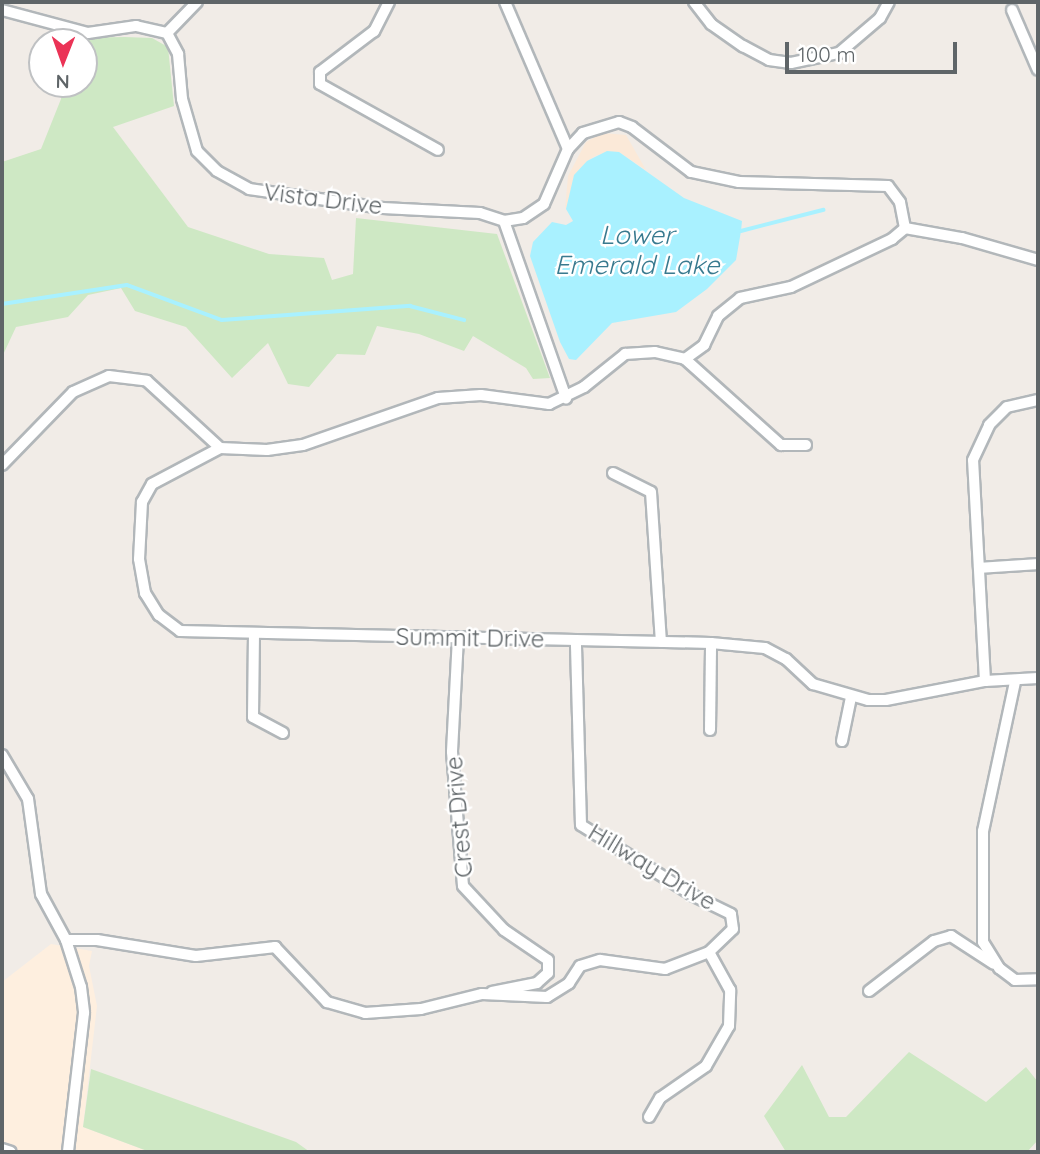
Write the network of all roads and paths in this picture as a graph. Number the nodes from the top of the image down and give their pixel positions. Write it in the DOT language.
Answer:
graph roads {
  1 [pos="197,2"];
  2 [pos="388,2"];
  3 [pos="505,2"];
  4 [pos="694,2"];
  5 [pos="889,2"];
  6 [pos="2,10"];
  7 [pos="1012,10"];
  8 [pos="167,33"];
  9 [pos="1038,70"];
  10 [pos="568,149"];
  11 [pos="438,150"];
  12 [pos="503,221"];
  13 [pos="905,228"];
  14 [pos="1038,260"];
  15 [pos="685,359"];
  16 [pos="566,398"];
  17 [pos="1038,400"];
  18 [pos="806,445"];
  19 [pos="220,448"];
  20 [pos="2,464"];
  21 [pos="613,473"];
  22 [pos="1038,564"];
  23 [pos="979,568"];
  24 [pos="254,634"];
  25 [pos="458,637"];
  26 [pos="576,640"];
  27 [pos="661,642"];
  28 [pos="711,643"];
  29 [pos="1038,678"];
  30 [pos="985,681"];
  31 [pos="1015,682"];
  32 [pos="851,697"];
  33 [pos="710,730"];
  34 [pos="283,733"];
  35 [pos="842,741"];
  36 [pos="2,755"];
  37 [pos="66,940"];
  38 [pos="709,952"];
  39 [pos="999,968"];
  40 [pos="1038,979"];
  41 [pos="869,990"];
  42 [pos="482,994"];
  43 [pos="649,1117"];
  44 [pos="2,1149"];
  45 [pos="11,1152"];
  46 [pos="68,1152"];
  1 -- 8 [label="street"];
  2 -- 11 [label="street"];
  3 -- 10 [label="street"];
  4 -- 5 [label="street"];
  6 -- 8 [label="street"];
  7 -- 9 [label="street"];
  8 -- 12 [label="street, Vista Drive"];
  10 -- 12 [label="street"];
  10 -- 13 [label="street"];
  12 -- 16 [label="street"];
  13 -- 14 [label="street"];
  13 -- 15 [label="street"];
  15 -- 16 [label="street"];
  15 -- 18 [label="street"];
  16 -- 19 [label="street"];
  17 -- 23 [label="street"];
  19 -- 20 [label="street"];
  19 -- 24 [label="street, Summit Drive"];
  21 -- 27 [label="street"];
  22 -- 23 [label="street"];
  23 -- 30 [label="street"];
  24 -- 25 [label="street, Summit Drive"];
  24 -- 34 [label="street"];
  25 -- 26 [label="street, Summit Drive"];
  25 -- 42 [label="street, Crest Drive"];
  26 -- 27 [label="street, Summit Drive"];
  26 -- 38 [label="street, Hillway Drive"];
  27 -- 28 [label="street, Summit Drive"];
  28 -- 32 [label="street, Summit Drive"];
  28 -- 33 [label="street"];
  29 -- 31 [label="street, Summit Drive"];
  30 -- 31 [label="street, Summit Drive"];
  30 -- 32 [label="street, Summit Drive"];
  31 -- 39 [label="street"];
  32 -- 35 [label="street"];
  36 -- 37 [label="street"];
  37 -- 42 [label="street"];
  37 -- 46 [label="street"];
  38 -- 42 [label="street"];
  38 -- 43 [label="street"];
  39 -- 40 [label="street"];
  39 -- 41 [label="street"];
  44 -- 45 [label="street"];
}
